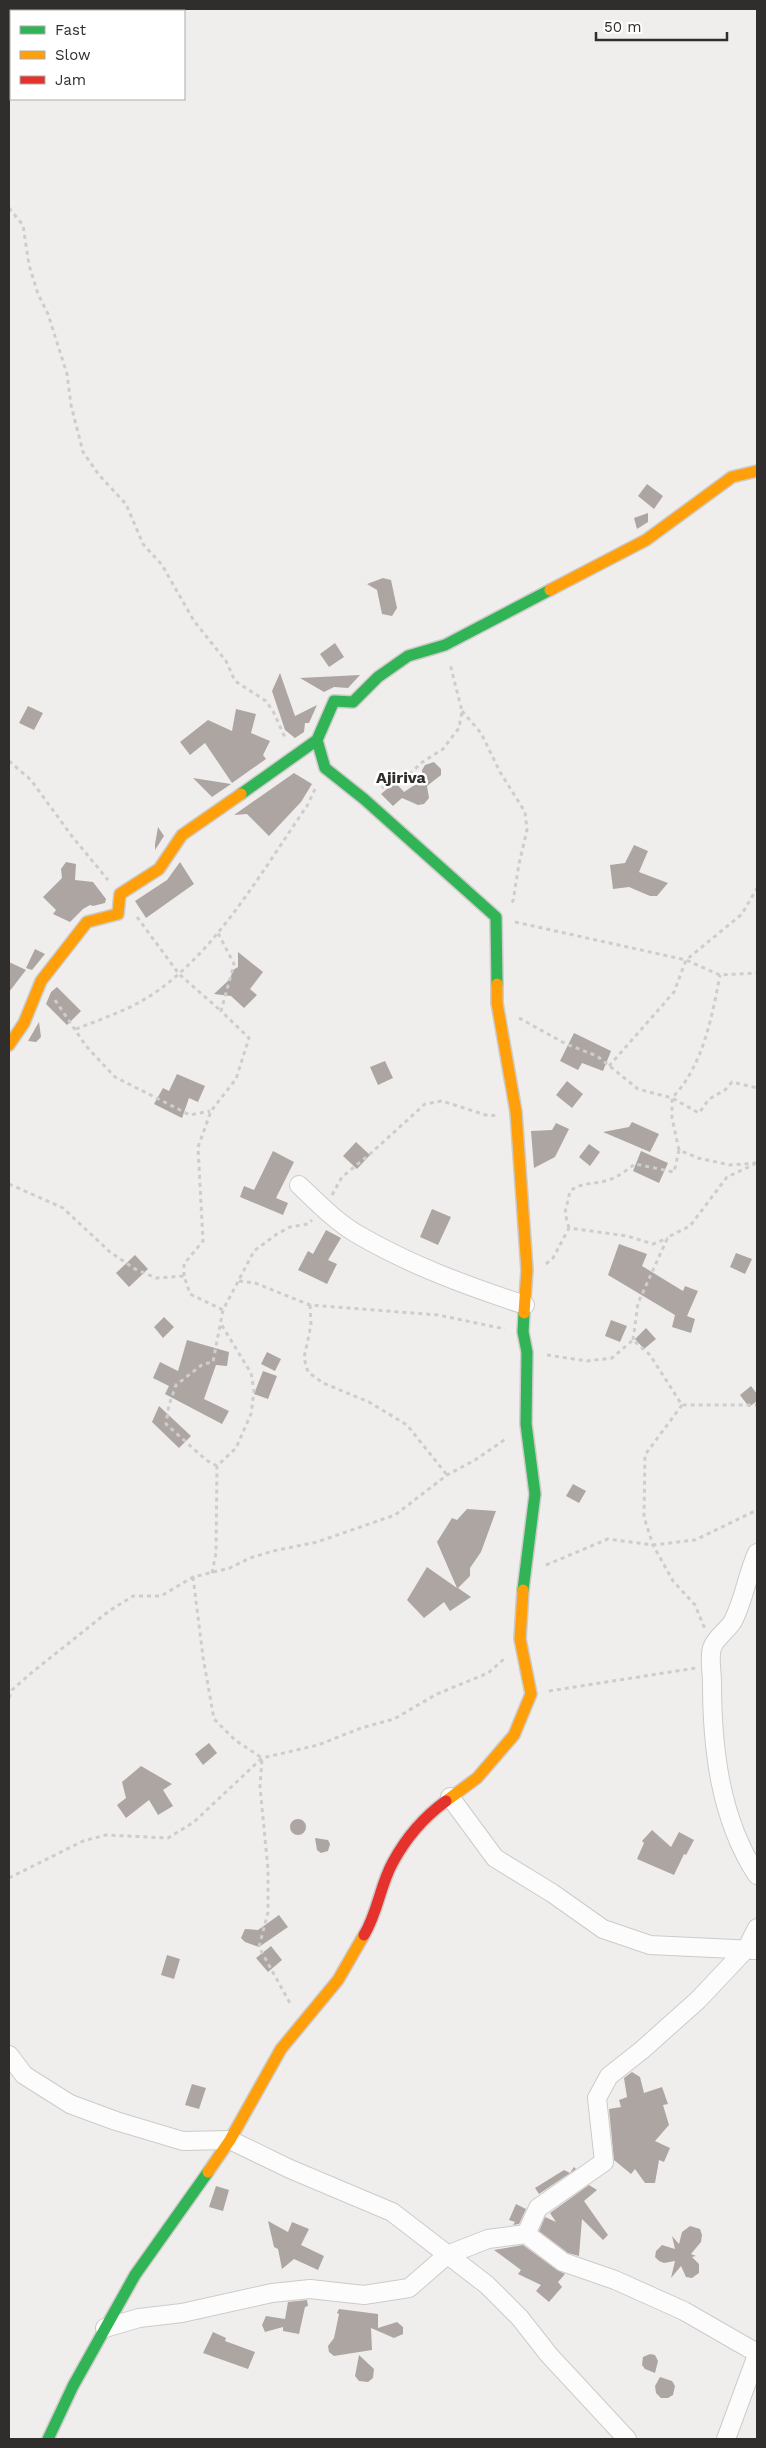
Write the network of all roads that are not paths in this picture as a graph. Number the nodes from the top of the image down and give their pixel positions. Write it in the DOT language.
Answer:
graph roads {
  1 [pos="757,471"];
  2 [pos="317,740"];
  3 [pos="9,1045"];
  4 [pos="299,1184"];
  5 [pos="525,1305"];
  6 [pos="757,1553"];
  7 [pos="450,1797"];
  8 [pos="757,1875"];
  9 [pos="757,1928"];
  10 [pos="752,1949"];
  11 [pos="9,2055"];
  12 [pos="230,2140"];
  13 [pos="526,2234"];
  14 [pos="448,2255"];
  15 [pos="105,2328"];
  16 [pos="757,2354"];
  17 [pos="48,2439"];
  18 [pos="627,2439"];
  19 [pos="726,2439"];
  1 -- 2 [label="street"];
  2 -- 3 [label="street"];
  2 -- 5 [label="street"];
  4 -- 5 [label="street"];
  5 -- 7 [label="street"];
  6 -- 8 [label="street"];
  7 -- 10 [label="street"];
  7 -- 12 [label="street"];
  9 -- 10 [label="street"];
  10 -- 13 [label="street"];
  11 -- 12 [label="street"];
  12 -- 14 [label="street"];
  12 -- 15 [label="street"];
  13 -- 14 [label="street"];
  13 -- 16 [label="street"];
  14 -- 15 [label="street"];
  14 -- 18 [label="street"];
  15 -- 17 [label="street"];
  16 -- 19 [label="street"];
}
